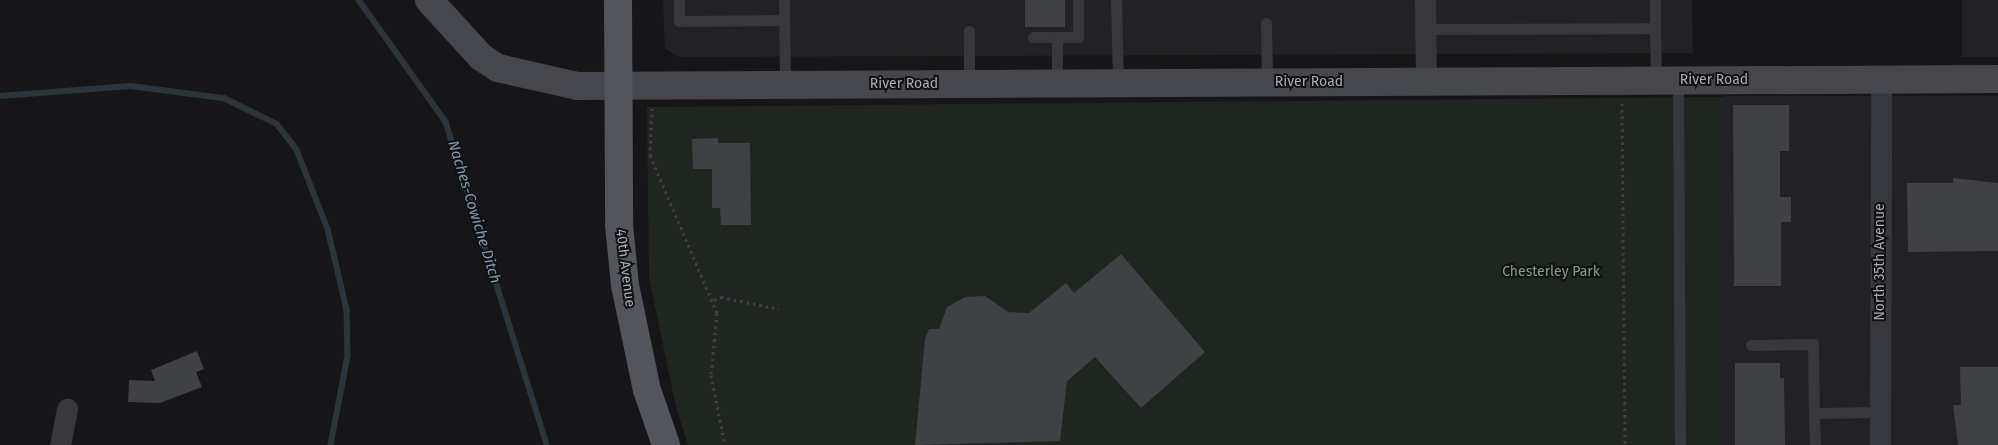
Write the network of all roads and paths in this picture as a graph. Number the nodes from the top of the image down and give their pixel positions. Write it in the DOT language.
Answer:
graph roads {
  1 [pos="429,0"];
  2 [pos="618,0"];
  3 [pos="679,0"];
  4 [pos="784,0"];
  5 [pos="1078,0"];
  6 [pos="1116,0"];
  7 [pos="1425,0"];
  8 [pos="1655,0"];
  9 [pos="784,20"];
  10 [pos="1266,23"];
  11 [pos="1655,28"];
  12 [pos="1425,29"];
  13 [pos="968,31"];
  14 [pos="1034,37"];
  15 [pos="1057,37"];
  16 [pos="1998,79"];
  17 [pos="1881,80"];
  18 [pos="1667,81"];
  19 [pos="1426,82"];
  20 [pos="1118,83"];
  21 [pos="1267,83"];
  22 [pos="969,84"];
  23 [pos="1058,84"];
  24 [pos="785,85"];
  25 [pos="619,86"];
  26 [pos="1622,100"];
  27 [pos="652,108"];
  28 [pos="714,300"];
  29 [pos="779,310"];
  30 [pos="1752,346"];
  31 [pos="67,409"];
  32 [pos="1880,412"];
  33 [pos="1814,413"];
  34 [pos="60,445"];
  35 [pos="666,445"];
  36 [pos="725,445"];
  37 [pos="1625,445"];
  38 [pos="1680,445"];
  39 [pos="1815,445"];
  40 [pos="1880,445"];
  1 -- 25 [label="street, River Road"];
  2 -- 25 [label="main road, 40th Avenue"];
  3 -- 9 [label="lane"];
  4 -- 9 [label="lane"];
  5 -- 15 [label="lane"];
  6 -- 20 [label="lane"];
  7 -- 12 [label="street"];
  8 -- 11 [label="lane"];
  9 -- 24 [label="lane"];
  10 -- 21 [label="lane"];
  11 -- 12 [label="lane"];
  11 -- 18 [label="lane"];
  12 -- 19 [label="street"];
  13 -- 22 [label="lane"];
  14 -- 15 [label="lane"];
  15 -- 23 [label="lane"];
  16 -- 17 [label="street, River Road"];
  17 -- 18 [label="street, River Road"];
  17 -- 32 [label="street, North 35th Avenue"];
  18 -- 19 [label="street, River Road"];
  18 -- 38 [label="lane"];
  19 -- 21 [label="street, River Road"];
  20 -- 21 [label="street, River Road"];
  20 -- 23 [label="street, River Road"];
  22 -- 23 [label="street, River Road"];
  22 -- 24 [label="street, River Road"];
  24 -- 25 [label="street, River Road"];
  25 -- 35 [label="main road, 40th Avenue"];
  26 -- 37 [label="path"];
  27 -- 28 [label="path"];
  28 -- 29 [label="path"];
  28 -- 36 [label="path"];
  30 -- 33 [label="lane"];
  31 -- 34 [label="street"];
  32 -- 33 [label="lane"];
  32 -- 40 [label="street, North 35th Avenue"];
  33 -- 39 [label="lane"];
}
